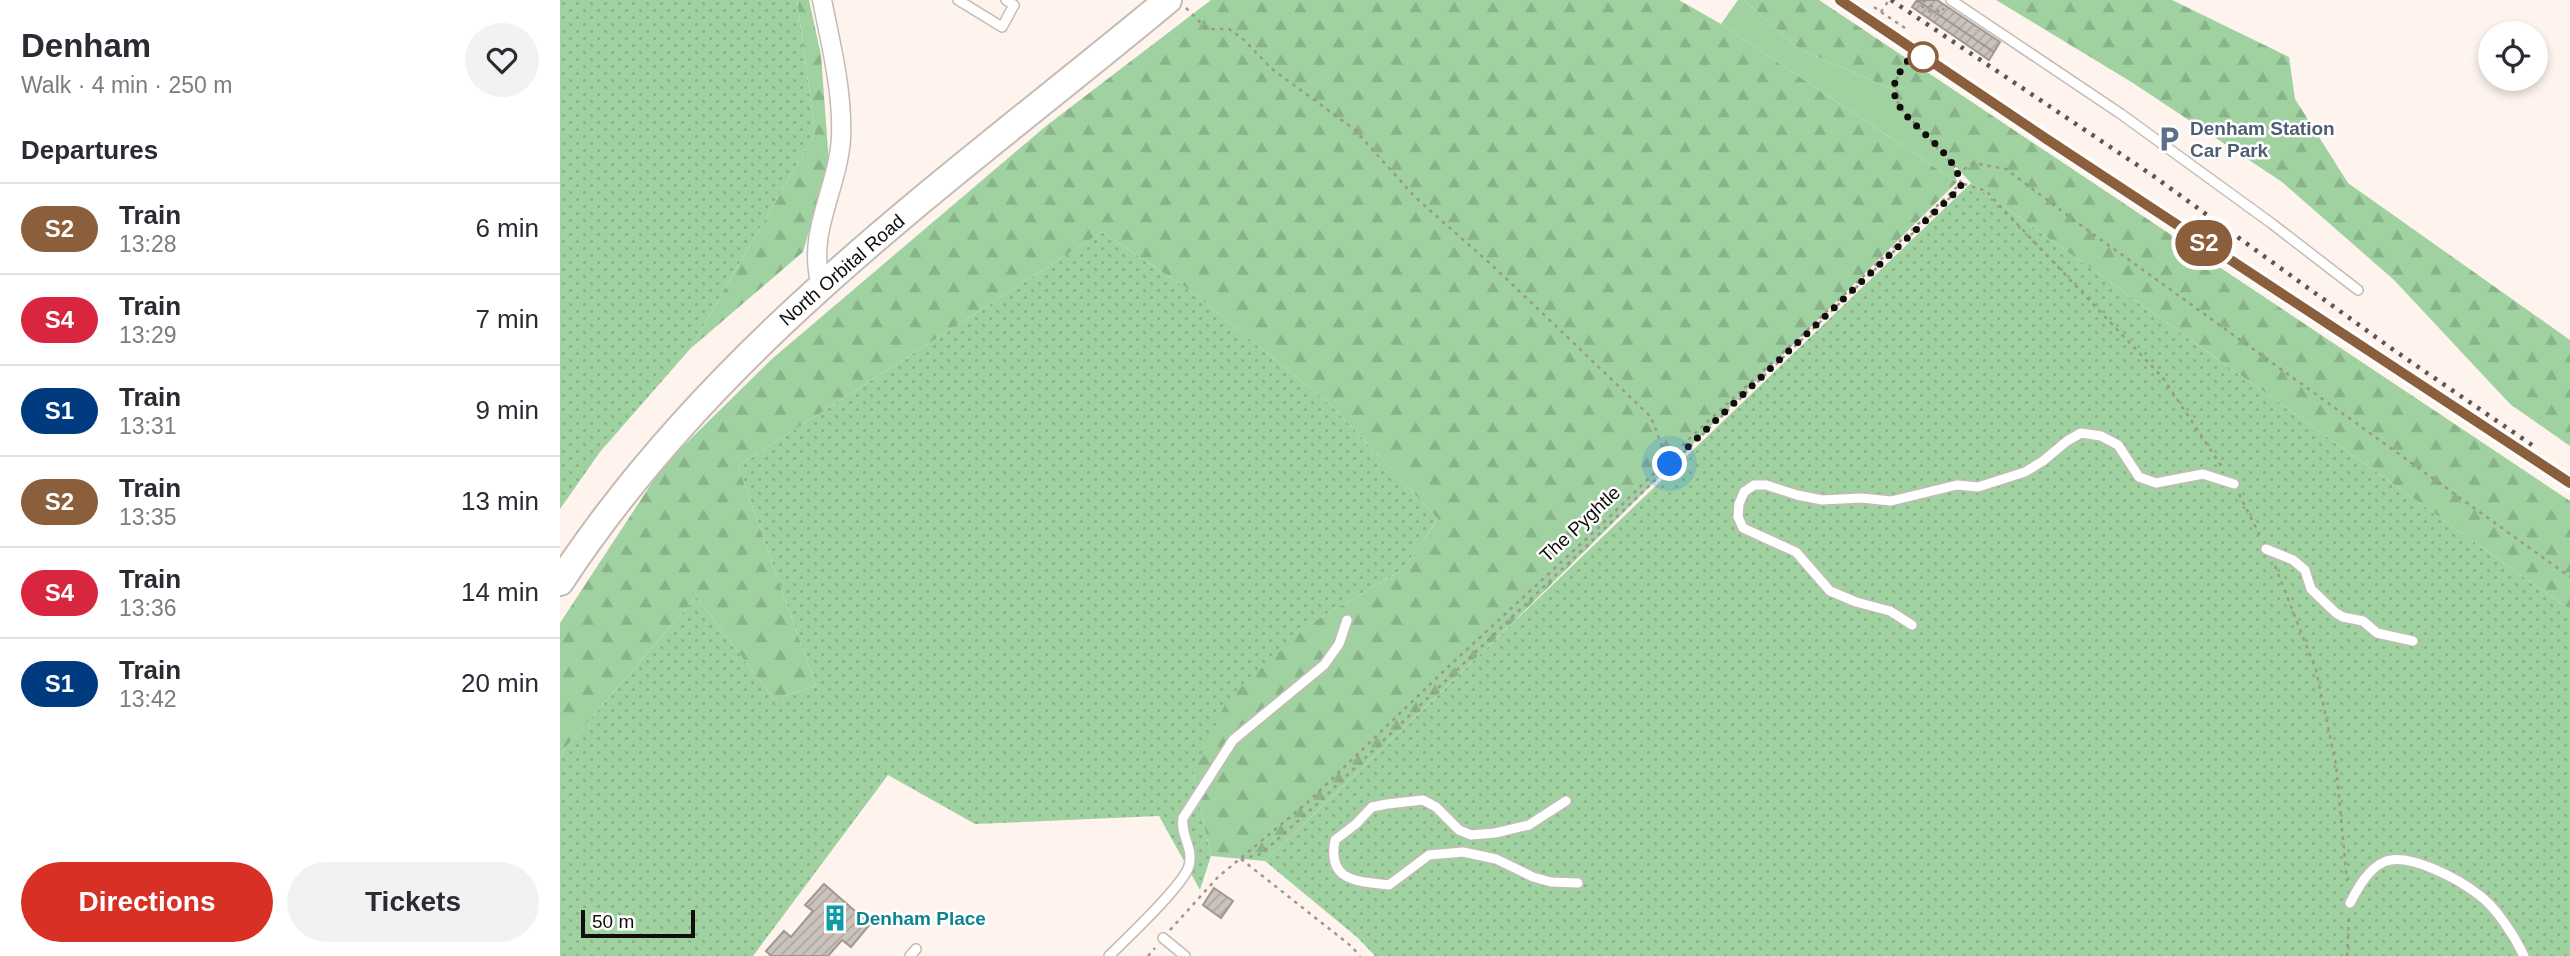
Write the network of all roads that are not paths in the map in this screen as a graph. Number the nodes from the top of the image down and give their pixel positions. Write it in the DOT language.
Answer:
graph roads {
  1 [pos="822,0"];
  2 [pos="958,0"];
  3 [pos="1006,0"];
  4 [pos="1168,0"];
  5 [pos="1951,0"];
  6 [pos="821,285"];
  7 [pos="2358,290"];
  8 [pos="2234,484"];
  9 [pos="2266,549"];
  10 [pos="560,582"];
  11 [pos="1347,620"];
  12 [pos="1912,625"];
  13 [pos="2413,641"];
  14 [pos="1566,801"];
  15 [pos="1578,883"];
  16 [pos="2350,902"];
  17 [pos="1163,938"];
  18 [pos="1109,956"];
  19 [pos="1185,956"];
  20 [pos="2524,956"];
  1 -- 6 [label="street"];
  2 -- 3 [label="lane"];
  4 -- 6 [label="main road, North Orbital Road"];
  5 -- 7 [label="lane"];
  6 -- 10 [label="main road, North Orbital Road"];
  8 -- 12 [label="lane"];
  9 -- 13 [label="lane"];
  11 -- 18 [label="lane"];
  14 -- 15 [label="lane"];
  16 -- 20 [label="lane"];
  17 -- 19 [label="lane"];
}
